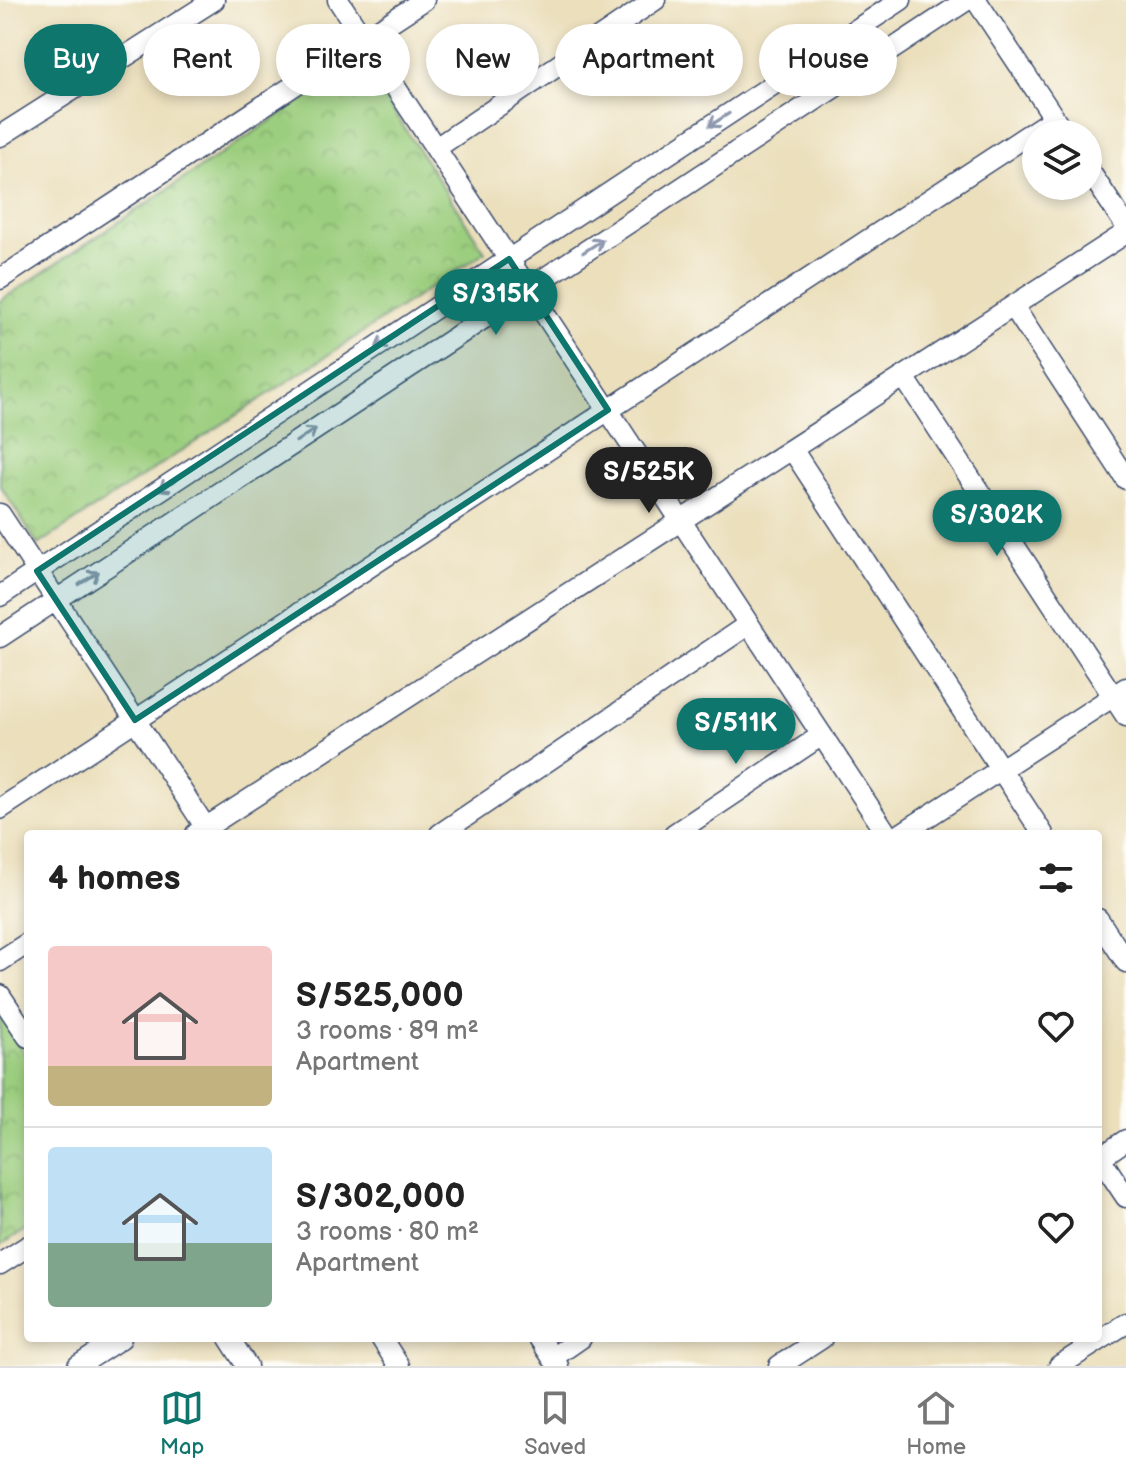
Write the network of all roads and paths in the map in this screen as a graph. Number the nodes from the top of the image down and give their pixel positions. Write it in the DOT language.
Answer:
graph roads {
  1 [pos="214,0"];
  2 [pos="338,0"];
  3 [pos="424,0"];
  4 [pos="655,0"];
  5 [pos="901,0"];
  6 [pos="967,0"];
  7 [pos="976,0"];
  8 [pos="354,24"];
  9 [pos="388,24"];
  10 [pos="279,96"];
  11 [pos="401,96"];
  12 [pos="1056,120"];
  13 [pos="0,136"];
  14 [pos="436,148"];
  15 [pos="1022,150"];
  16 [pos="1102,190"];
  17 [pos="1126,226"];
  18 [pos="1126,233"];
  19 [pos="509,259"];
  20 [pos="0,279"];
  21 [pos="528,289"];
  22 [pos="1013,306"];
  23 [pos="904,377"];
  24 [pos="608,410"];
  25 [pos="792,449"];
  26 [pos="1126,479"];
  27 [pos="0,514"];
  28 [pos="681,521"];
  29 [pos="37,571"];
  30 [pos="0,596"];
  31 [pos="56,599"];
  32 [pos="749,624"];
  33 [pos="0,637"];
  34 [pos="1120,692"];
  35 [pos="1126,716"];
  36 [pos="135,720"];
  37 [pos="822,735"];
  38 [pos="1001,770"];
  39 [pos="0,809"];
  40 [pos="203,830"];
  41 [pos="207,830"];
  42 [pos="446,830"];
  43 [pos="680,830"];
  44 [pos="884,830"];
  45 [pos="907,830"];
  46 [pos="1040,830"];
  47 [pos="1102,925"];
  48 [pos="24,946"];
  49 [pos="0,961"];
  50 [pos="1126,962"];
  51 [pos="0,995"];
  52 [pos="24,1031"];
  53 [pos="1126,1140"];
  54 [pos="1102,1155"];
  55 [pos="1102,1161"];
  56 [pos="1126,1197"];
  57 [pos="24,1249"];
  58 [pos="0,1264"];
  59 [pos="1126,1323"];
  60 [pos="1102,1338"];
  61 [pos="115,1342"];
  62 [pos="232,1342"];
  63 [pos="384,1342"];
  64 [pos="542,1342"];
  65 [pos="577,1342"];
  66 [pos="816,1342"];
  67 [pos="1096,1342"];
  68 [pos="555,1362"];
  69 [pos="82,1365"];
  70 [pos="247,1366"];
  71 [pos="399,1366"];
  72 [pos="779,1366"];
  73 [pos="1059,1366"];
  1 -- 13 [label="street"];
  2 -- 8 [label="street"];
  3 -- 9 [label="street"];
  4 -- 14 [label="street"];
  5 -- 19 [label="street, one-way"];
  21 -- 6 [label="street, one-way"];
  7 -- 12 [label="street"];
  10 -- 20 [label="street"];
  11 -- 14 [label="street"];
  14 -- 19 [label="street"];
  15 -- 24 [label="street"];
  16 -- 17 [label="street"];
  18 -- 22 [label="street"];
  19 -- 21 [label="street"];
  19 -- 29 [label="street, one-way"];
  21 -- 24 [label="street"];
  31 -- 21 [label="street, one-way"];
  22 -- 23 [label="street"];
  22 -- 26 [label="street"];
  23 -- 25 [label="street"];
  23 -- 34 [label="street"];
  24 -- 28 [label="street"];
  24 -- 36 [label="street"];
  25 -- 28 [label="street"];
  25 -- 38 [label="street"];
  27 -- 29 [label="street"];
  28 -- 32 [label="street"];
  28 -- 41 [label="street"];
  29 -- 30 [label="street"];
  29 -- 31 [label="street"];
  31 -- 33 [label="street"];
  31 -- 36 [label="street"];
  32 -- 37 [label="street"];
  32 -- 42 [label="street"];
  34 -- 35 [label="street"];
  34 -- 38 [label="street"];
  36 -- 39 [label="street"];
  36 -- 40 [label="street"];
  37 -- 43 [label="street"];
  37 -- 44 [label="street"];
  38 -- 45 [label="street"];
  38 -- 46 [label="street"];
  47 -- 50 [label="street"];
  48 -- 49 [label="street"];
  51 -- 52 [label="street"];
  53 -- 54 [label="street"];
  55 -- 56 [label="street"];
  57 -- 58 [label="street"];
  59 -- 60 [label="street"];
  61 -- 69 [label="street"];
  62 -- 70 [label="street"];
  63 -- 71 [label="street"];
  64 -- 68 [label="street"];
  65 -- 68 [label="street"];
  66 -- 72 [label="street"];
  67 -- 73 [label="street"];
}
